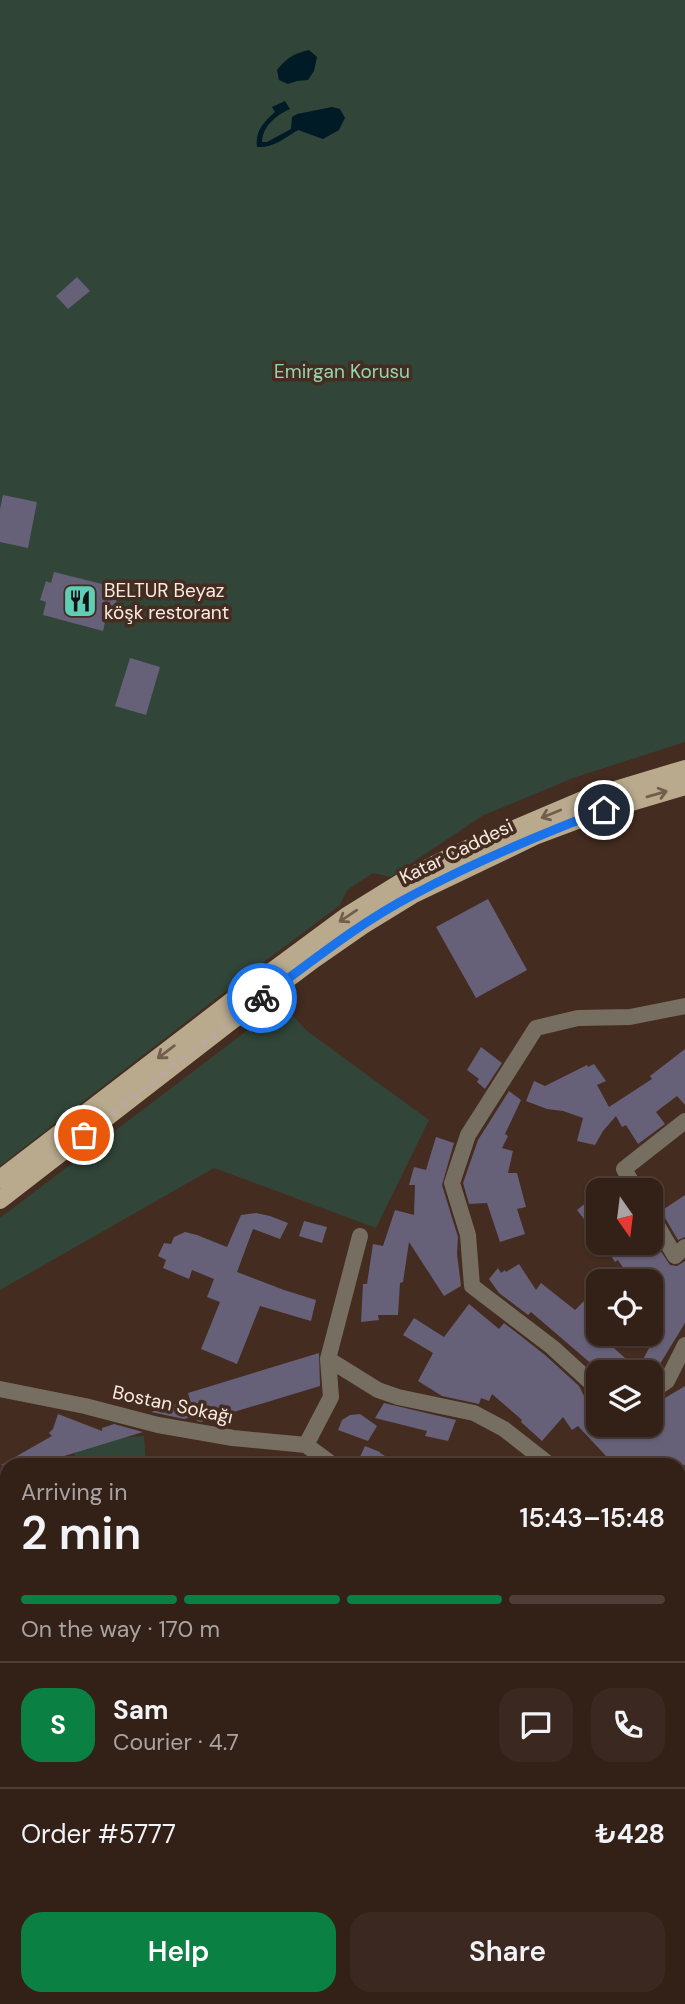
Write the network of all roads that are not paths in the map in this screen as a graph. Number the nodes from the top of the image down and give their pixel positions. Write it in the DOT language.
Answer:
graph roads {
  1 [pos="685,769"];
  2 [pos="685,786"];
  3 [pos="685,1006"];
  4 [pos="685,1121"];
  5 [pos="629,1178"];
  6 [pos="0,1179"];
  7 [pos="0,1200"];
  8 [pos="663,1235"];
  9 [pos="360,1236"];
  10 [pos="685,1247"];
  11 [pos="685,1345"];
  12 [pos="328,1359"];
  13 [pos="586,1378"];
  14 [pos="663,1384"];
  15 [pos="0,1389"];
  16 [pos="306,1446"];
  17 [pos="323,1458"];
  18 [pos="541,1458"];
  1 -- 6 [label="main road, Katar Caddesi, one-way"];
  7 -- 2 [label="main road, Katar Caddesi, one-way"];
  3 -- 13 [label="street"];
  4 -- 5 [label="street"];
  8 -- 10 [label="street"];
  9 -- 12 [label="street"];
  11 -- 14 [label="street"];
  12 -- 16 [label="street"];
  12 -- 18 [label="street"];
  15 -- 16 [label="street, Bostan Sokağı"];
  16 -- 17 [label="street, Bostan Sokağı"];
}
